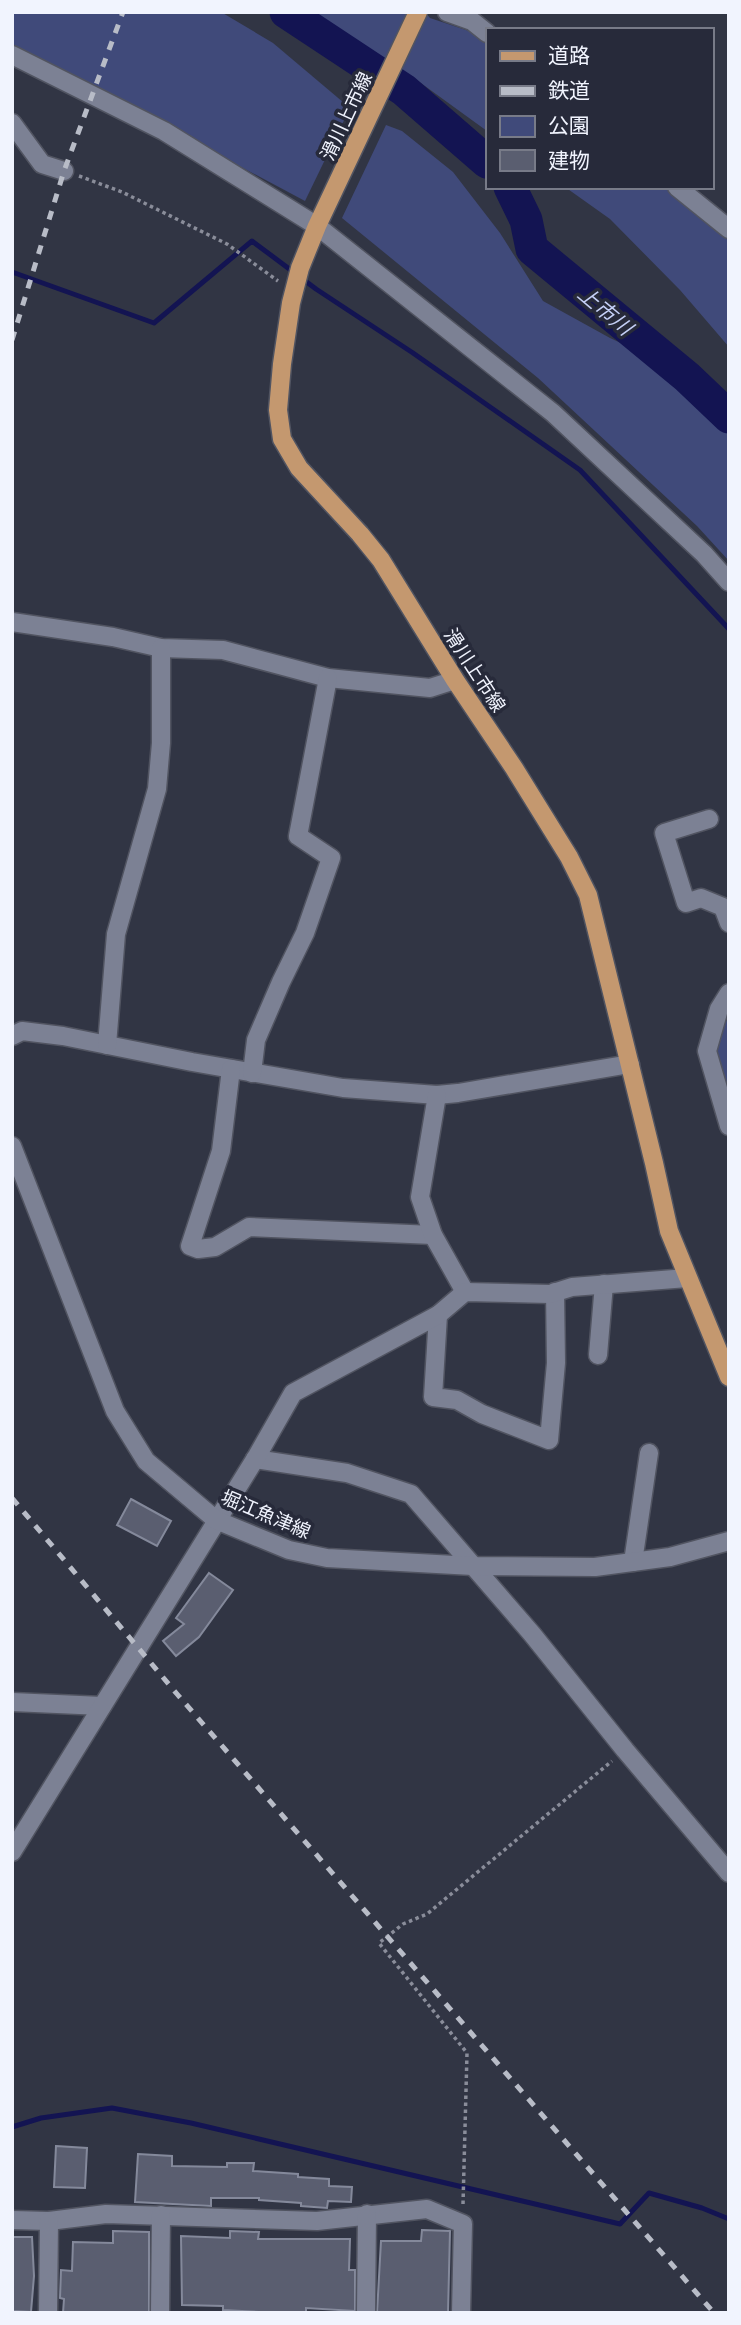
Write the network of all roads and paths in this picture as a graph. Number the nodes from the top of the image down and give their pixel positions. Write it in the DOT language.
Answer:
graph roads {
  1 [pos="418,12"];
  2 [pos="447,12"];
  3 [pos="486,32"];
  4 [pos="12,55"];
  5 [pos="12,123"];
  6 [pos="64,171"];
  7 [pos="679,189"];
  8 [pos="317,226"];
  9 [pos="729,229"];
  10 [pos="294,292"];
  11 [pos="729,582"];
  12 [pos="12,622"];
  13 [pos="161,648"];
  14 [pos="328,678"];
  15 [pos="455,680"];
  16 [pos="709,819"];
  17 [pos="729,923"];
  18 [pos="729,993"];
  19 [pos="15,1033"];
  20 [pos="107,1045"];
  21 [pos="630,1064"];
  22 [pos="231,1069"];
  23 [pos="252,1073"];
  24 [pos="437,1095"];
  25 [pos="729,1126"];
  26 [pos="12,1146"];
  27 [pos="433,1235"];
  28 [pos="687,1278"];
  29 [pos="604,1284"];
  30 [pos="465,1292"];
  31 [pos="555,1292"];
  32 [pos="438,1315"];
  33 [pos="598,1355"];
  34 [pos="729,1377"];
  35 [pos="649,1453"];
  36 [pos="255,1459"];
  37 [pos="216,1520"];
  38 [pos="729,1541"];
  39 [pos="634,1562"];
  40 [pos="473,1566"];
  41 [pos="12,1702"];
  42 [pos="102,1706"];
  43 [pos="625,1750"];
  44 [pos="12,1852"];
  45 [pos="729,1873"];
  46 [pos="367,2214"];
  47 [pos="161,2216"];
  48 [pos="12,2220"];
  49 [pos="49,2221"];
  50 [pos="463,2224"];
  51 [pos="48,2313"];
  52 [pos="160,2313"];
  53 [pos="366,2313"];
  54 [pos="461,2313"];
  1 -- 8 [label="main road, 滑川上市線"];
  2 -- 3 [label="street"];
  4 -- 8 [label="street"];
  5 -- 6 [label="street"];
  6 -- 10 [label="path"];
  7 -- 9 [label="street"];
  8 -- 10 [label="main road, 滑川上市線"];
  8 -- 11 [label="street"];
  10 -- 15 [label="main road, 滑川上市線"];
  12 -- 13 [label="street"];
  13 -- 14 [label="street"];
  13 -- 20 [label="street"];
  14 -- 15 [label="street"];
  14 -- 23 [label="street"];
  15 -- 21 [label="main road, 滑川上市線"];
  16 -- 17 [label="street"];
  18 -- 25 [label="street"];
  19 -- 20 [label="street"];
  20 -- 22 [label="street"];
  21 -- 24 [label="street"];
  21 -- 28 [label="main road, 滑川上市線"];
  22 -- 23 [label="street"];
  22 -- 27 [label="street"];
  23 -- 24 [label="street"];
  24 -- 27 [label="street"];
  26 -- 37 [label="street, 堀江魚津線"];
  27 -- 30 [label="street"];
  28 -- 29 [label="street"];
  28 -- 34 [label="main road, 滑川上市線"];
  29 -- 31 [label="street"];
  29 -- 33 [label="street"];
  30 -- 31 [label="street"];
  30 -- 32 [label="street"];
  31 -- 32 [label="street"];
  32 -- 36 [label="street"];
  35 -- 39 [label="street"];
  36 -- 37 [label="street"];
  36 -- 40 [label="street"];
  37 -- 40 [label="street, 堀江魚津線"];
  37 -- 42 [label="street"];
  38 -- 39 [label="street, 堀江魚津線"];
  39 -- 40 [label="street, 堀江魚津線"];
  40 -- 43 [label="street"];
  41 -- 42 [label="street"];
  42 -- 44 [label="street"];
  43 -- 45 [label="street"];
  43 -- 50 [label="path"];
  46 -- 47 [label="street"];
  46 -- 50 [label="street"];
  46 -- 53 [label="street"];
  47 -- 49 [label="street"];
  47 -- 52 [label="street"];
  48 -- 49 [label="street"];
  49 -- 51 [label="street"];
  50 -- 54 [label="street"];
}
